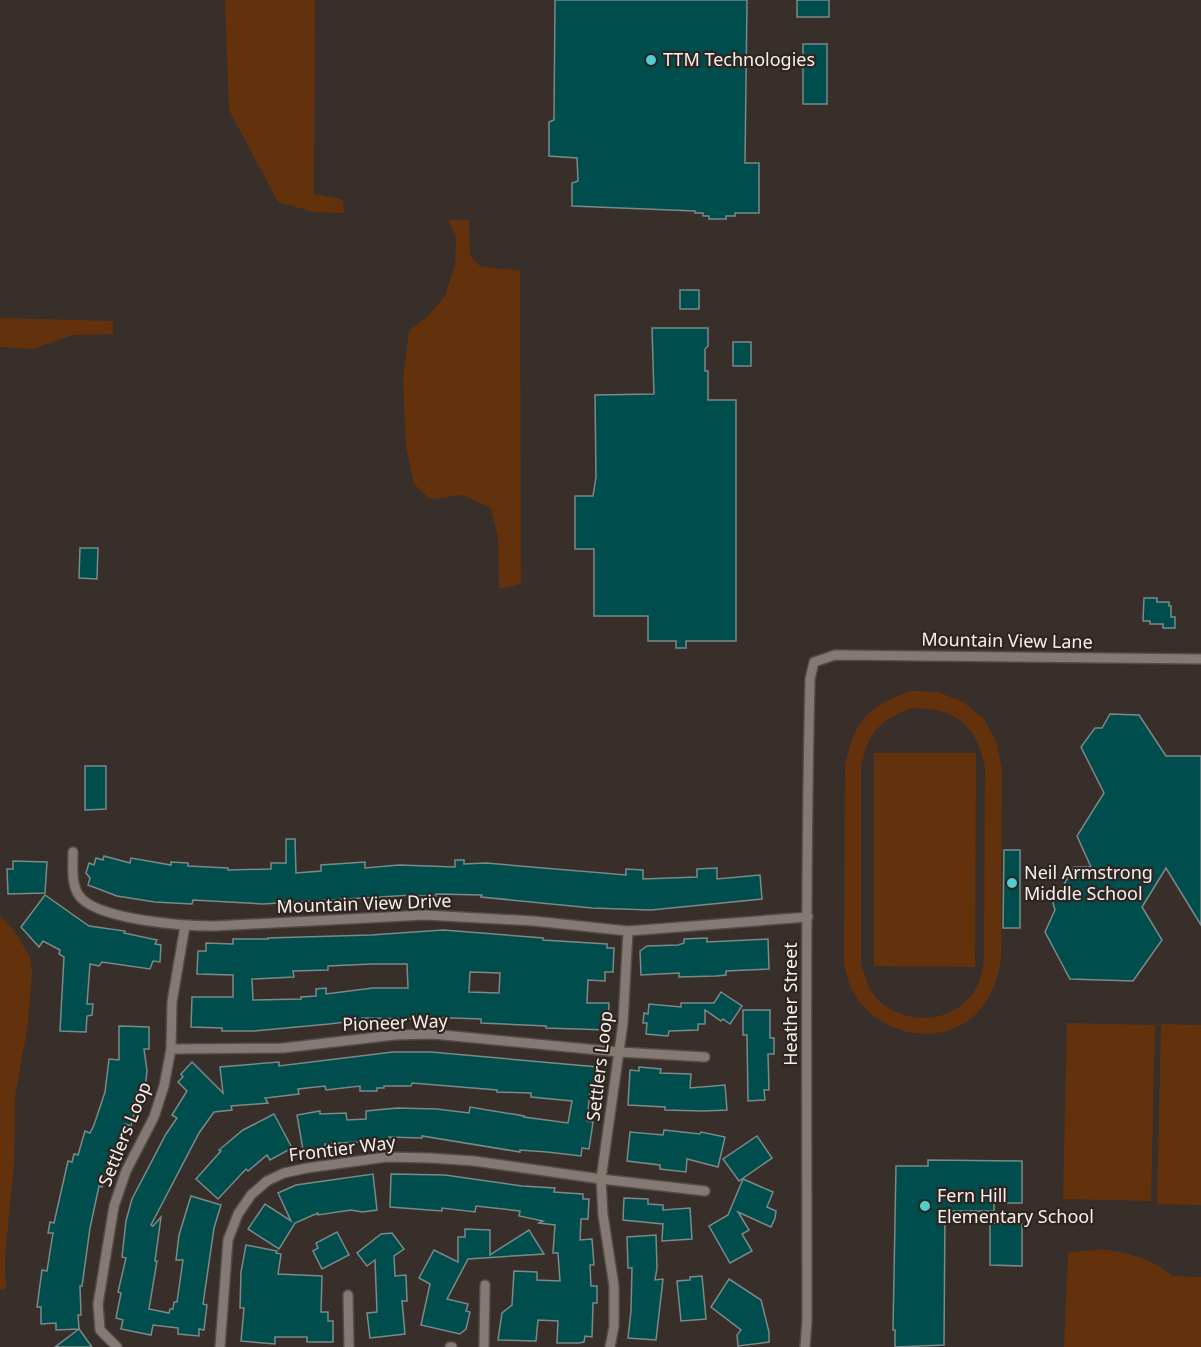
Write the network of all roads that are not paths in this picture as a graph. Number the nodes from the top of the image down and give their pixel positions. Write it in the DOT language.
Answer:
graph roads {
  1 [pos="1201,659"];
  2 [pos="814,662"];
  3 [pos="73,852"];
  4 [pos="808,917"];
  5 [pos="185,926"];
  6 [pos="628,931"];
  7 [pos="171,1049"];
  8 [pos="620,1052"];
  9 [pos="705,1057"];
  10 [pos="602,1179"];
  11 [pos="705,1191"];
  12 [pos="485,1285"];
  13 [pos="348,1295"];
  14 [pos="117,1347"];
  15 [pos="220,1347"];
  16 [pos="349,1347"];
  17 [pos="484,1347"];
  18 [pos="610,1347"];
  19 [pos="805,1347"];
  1 -- 2 [label="street, Mountain View Lane"];
  2 -- 4 [label="street, Heather Street"];
  3 -- 5 [label="street, Mountain View Drive"];
  4 -- 6 [label="street, Mountain View Drive"];
  4 -- 19 [label="street, Heather Street"];
  5 -- 6 [label="street, Mountain View Drive"];
  5 -- 7 [label="street, Settlers Loop"];
  6 -- 8 [label="street, Settlers Loop"];
  7 -- 8 [label="street, Pioneer Way"];
  7 -- 14 [label="street, Settlers Loop"];
  8 -- 9 [label="street, Pioneer Way"];
  8 -- 10 [label="street, Settlers Loop"];
  10 -- 11 [label="street, Frontier Way"];
  10 -- 15 [label="street, Frontier Way"];
  10 -- 18 [label="street, Settlers Loop"];
  12 -- 17 [label="street"];
  13 -- 16 [label="street"];
}
